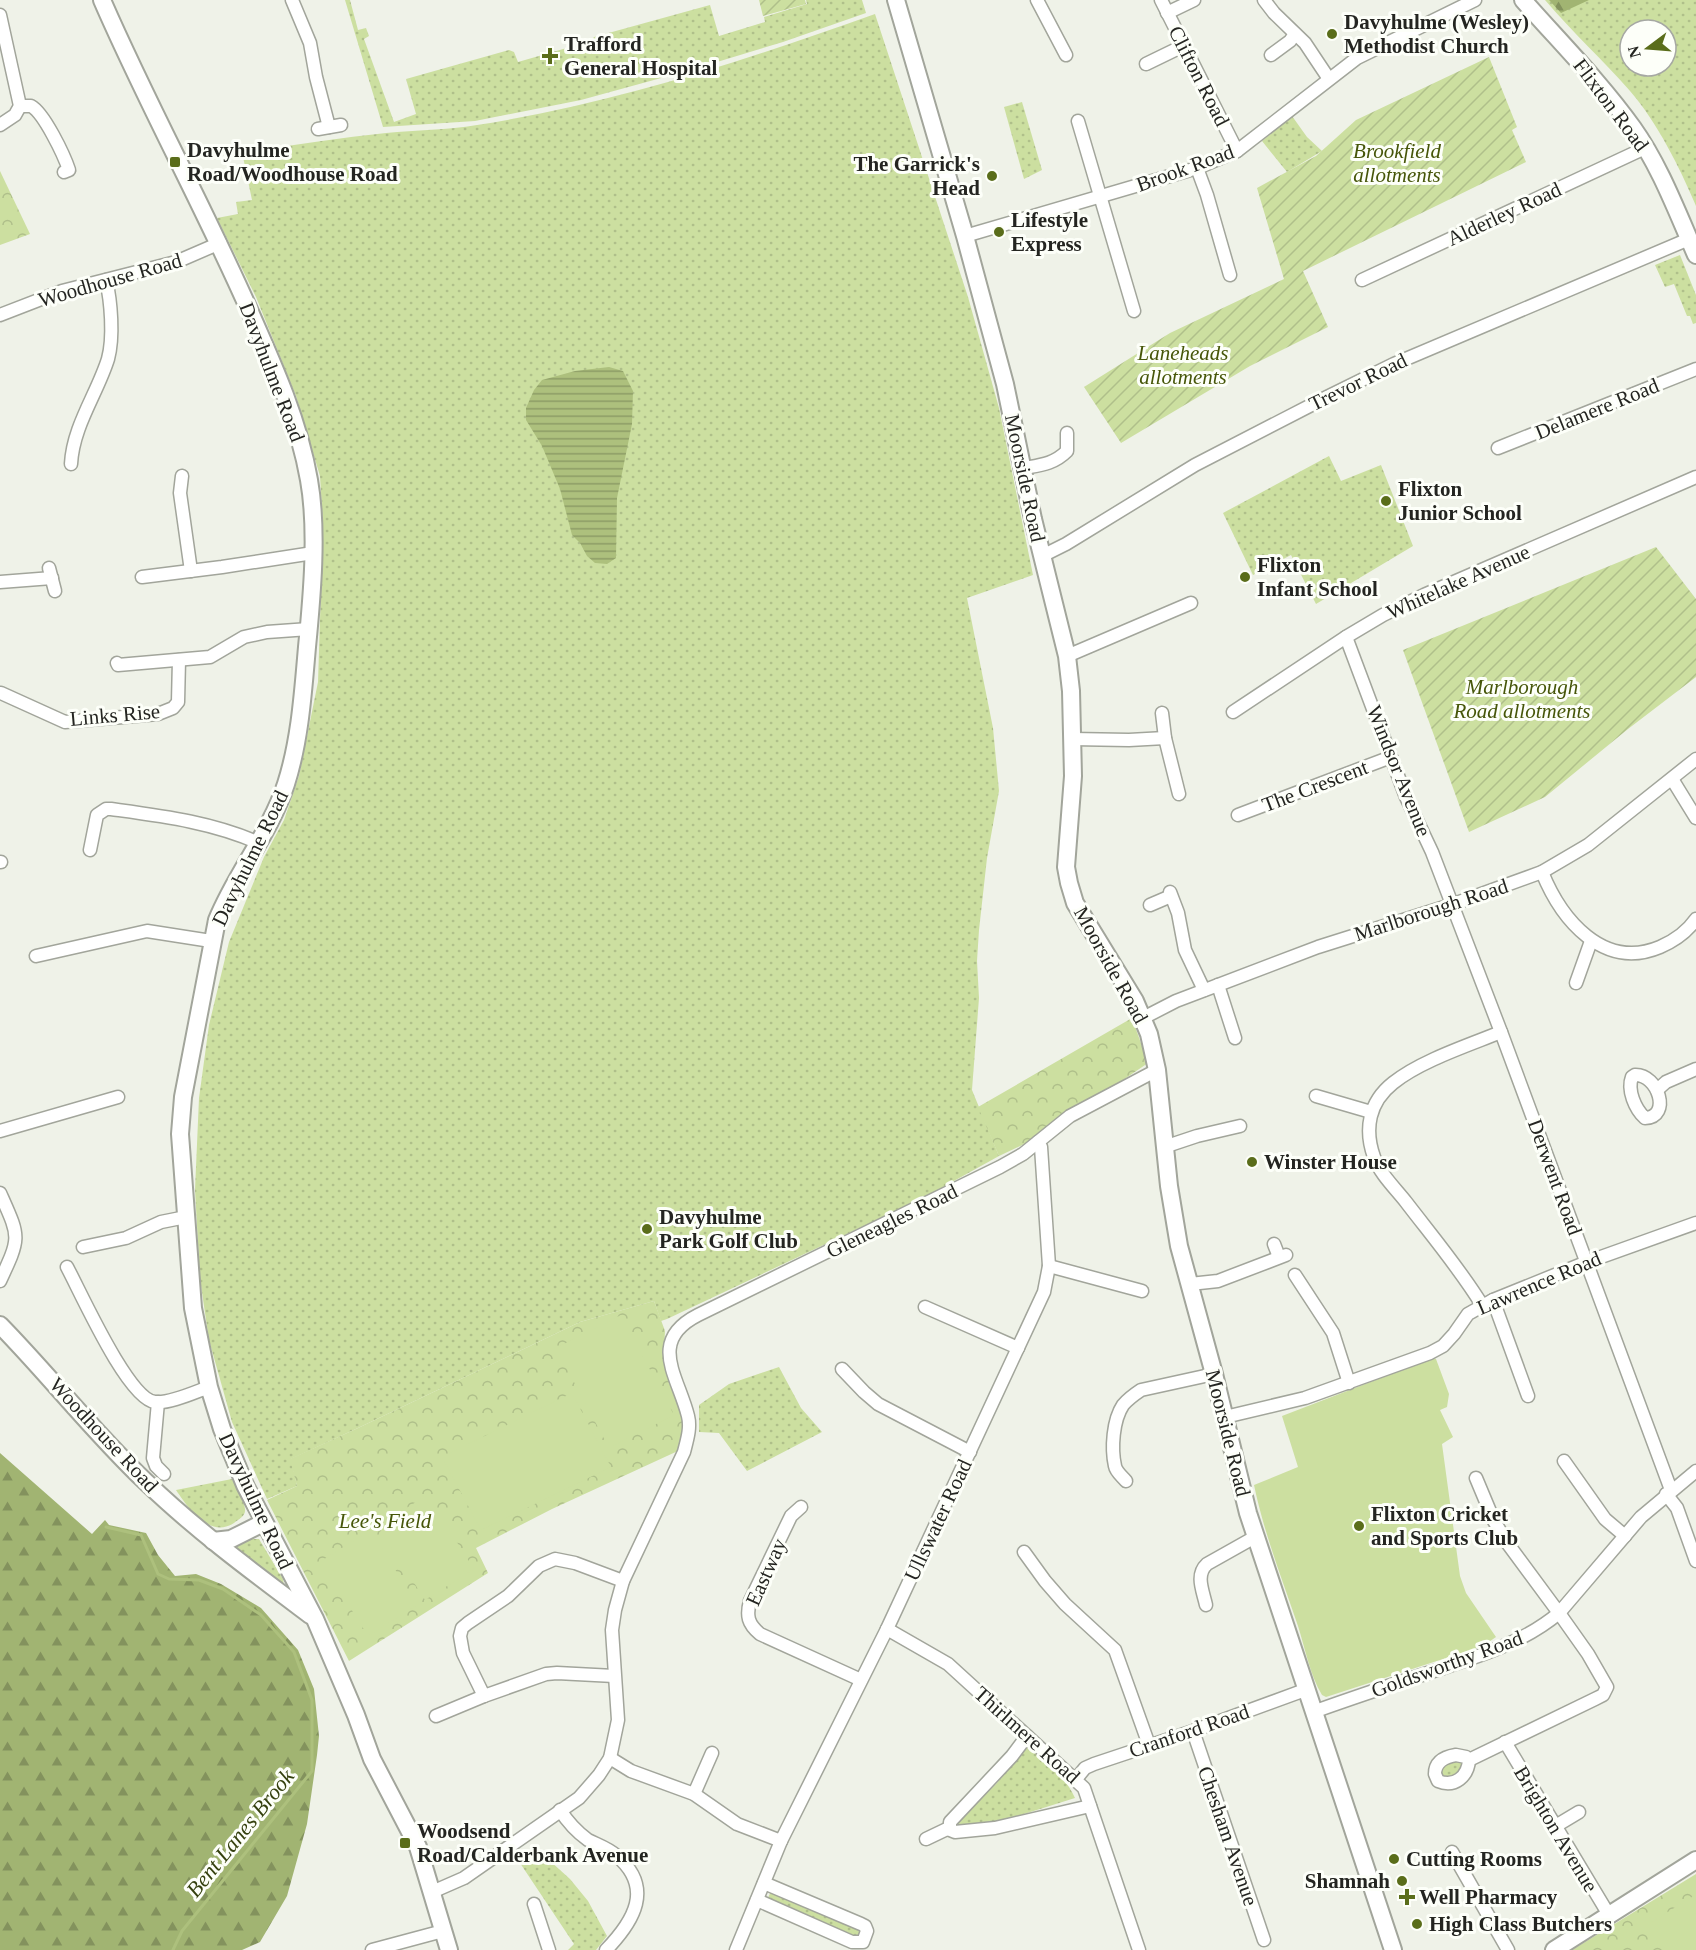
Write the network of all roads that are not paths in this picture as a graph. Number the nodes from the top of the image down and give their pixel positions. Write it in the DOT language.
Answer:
graph roads {
  1 [pos="102,0"];
  2 [pos="292,0"];
  3 [pos="1037,0"];
  4 [pos="1161,0"];
  5 [pos="1194,0"];
  6 [pos="1264,0"];
  7 [pos="1475,0"];
  8 [pos="1522,0"];
  9 [pos="899,1"];
  10 [pos="1167,13"];
  11 [pos="0,15"];
  12 [pos="1295,34"];
  13 [pos="1183,46"];
  14 [pos="1066,55"];
  15 [pos="1271,55"];
  16 [pos="1146,64"];
  17 [pos="1329,79"];
  18 [pos="20,106"];
  19 [pos="1078,121"];
  20 [pos="0,125"];
  21 [pos="329,127"];
  22 [pos="1645,148"];
  23 [pos="1237,151"];
  24 [pos="1197,168"];
  25 [pos="64,172"];
  26 [pos="1101,196"];
  27 [pos="965,236"];
  28 [pos="1689,239"];
  29 [pos="220,243"];
  30 [pos="1696,255"];
  31 [pos="1230,275"];
  32 [pos="106,280"];
  33 [pos="1362,280"];
  34 [pos="1134,311"];
  35 [pos="0,315"];
  36 [pos="1696,369"];
  37 [pos="1067,433"];
  38 [pos="1498,448"];
  39 [pos="71,464"];
  40 [pos="1024,468"];
  41 [pos="182,476"];
  42 [pos="1696,477"];
  43 [pos="313,553"];
  44 [pos="1042,556"];
  45 [pos="191,571"];
  46 [pos="142,577"];
  47 [pos="0,582"];
  48 [pos="55,591"];
  49 [pos="1191,603"];
  50 [pos="309,629"];
  51 [pos="1346,637"];
  52 [pos="1067,656"];
  53 [pos="179,660"];
  54 [pos="117,663"];
  55 [pos="10,693"];
  56 [pos="1233,712"];
  57 [pos="1162,713"];
  58 [pos="1165,738"];
  59 [pos="1072,739"];
  60 [pos="1391,757"];
  61 [pos="1696,759"];
  62 [pos="1672,779"];
  63 [pos="1179,794"];
  64 [pos="1238,815"];
  65 [pos="1696,818"];
  66 [pos="259,843"];
  67 [pos="90,850"];
  68 [pos="1542,872"];
  69 [pos="1150,905"];
  70 [pos="1451,905"];
  71 [pos="1696,919"];
  72 [pos="1591,940"];
  73 [pos="211,941"];
  74 [pos="36,956"];
  75 [pos="1576,983"];
  76 [pos="1218,985"];
  77 [pos="1204,990"];
  78 [pos="1143,1017"];
  79 [pos="1501,1032"];
  80 [pos="1235,1038"];
  81 [pos="1696,1069"];
  82 [pos="1157,1070"];
  83 [pos="1656,1090"];
  84 [pos="1316,1096"];
  85 [pos="118,1098"];
  86 [pos="1371,1112"];
  87 [pos="1240,1126"];
  88 [pos="0,1131"];
  89 [pos="1038,1142"];
  90 [pos="1164,1147"];
  91 [pos="0,1193"];
  92 [pos="186,1217"];
  93 [pos="1696,1223"];
  94 [pos="1274,1244"];
  95 [pos="83,1247"];
  96 [pos="1587,1262"];
  97 [pos="1049,1266"];
  98 [pos="67,1267"];
  99 [pos="1295,1275"];
  100 [pos="0,1281"];
  101 [pos="1190,1284"];
  102 [pos="1142,1291"];
  103 [pos="1487,1303"];
  104 [pos="925,1307"];
  105 [pos="0,1325"];
  106 [pos="1017,1348"];
  107 [pos="842,1369"];
  108 [pos="1214,1374"];
  109 [pos="1349,1383"];
  110 [pos="209,1387"];
  111 [pos="1528,1396"];
  112 [pos="158,1402"];
  113 [pos="1225,1417"];
  114 [pos="970,1452"];
  115 [pos="1564,1461"];
  116 [pos="1696,1471"];
  117 [pos="164,1474"];
  118 [pos="1476,1478"];
  119 [pos="1126,1481"];
  120 [pos="1669,1492"];
  121 [pos="801,1507"];
  122 [pos="263,1522"];
  123 [pos="1625,1536"];
  124 [pos="1255,1537"];
  125 [pos="213,1540"];
  126 [pos="1024,1552"];
  127 [pos="1696,1561"];
  128 [pos="622,1581"];
  129 [pos="1206,1605"];
  130 [pos="1559,1613"];
  131 [pos="315,1619"];
  132 [pos="887,1629"];
  133 [pos="614,1676"];
  134 [pos="861,1680"];
  135 [pos="1305,1690"];
  136 [pos="484,1696"];
  137 [pos="1313,1712"];
  138 [pos="436,1716"];
  139 [pos="1193,1731"];
  140 [pos="1027,1736"];
  141 [pos="1505,1742"];
  142 [pos="1149,1745"];
  143 [pos="712,1754"];
  144 [pos="609,1758"];
  145 [pos="1469,1760"];
  146 [pos="1076,1779"];
  147 [pos="694,1794"];
  148 [pos="1090,1806"];
  149 [pos="560,1810"];
  150 [pos="1579,1812"];
  151 [pos="1554,1827"];
  152 [pos="949,1828"];
  153 [pos="926,1839"];
  154 [pos="781,1841"];
  155 [pos="1452,1852"];
  156 [pos="1696,1860"];
  157 [pos="764,1883"];
  158 [pos="432,1892"];
  159 [pos="757,1900"];
  160 [pos="534,1904"];
  161 [pos="1609,1915"];
  162 [pos="443,1931"];
  163 [pos="1264,1940"];
  164 [pos="372,1950"];
  165 [pos="448,1950"];
  166 [pos="549,1950"];
  167 [pos="606,1950"];
  168 [pos="736,1950"];
  169 [pos="1139,1950"];
  170 [pos="1393,1950"];
  171 [pos="1508,1950"];
  172 [pos="1554,1950"];
  1 -- 29 [label="street, Davyhulme Road"];
  2 -- 21 [label="street"];
  3 -- 14 [label="street"];
  4 -- 10 [label="street, Clifton Road"];
  5 -- 10 [label="street"];
  6 -- 12 [label="street"];
  7 -- 17 [label="street, Brook Road"];
  8 -- 22 [label="street, Flixton Road"];
  9 -- 27 [label="street, Moorside Road"];
  10 -- 13 [label="street, Clifton Road"];
  11 -- 18 [label="street"];
  12 -- 15 [label="street"];
  12 -- 17 [label="street"];
  13 -- 16 [label="street"];
  13 -- 23 [label="street, Clifton Road"];
  17 -- 23 [label="street, Brook Road"];
  18 -- 20 [label="street"];
  18 -- 25 [label="street"];
  19 -- 26 [label="street"];
  22 -- 28 [label="street, Flixton Road"];
  22 -- 33 [label="street, Alderley Road"];
  23 -- 24 [label="street, Brook Road"];
  24 -- 26 [label="street, Brook Road"];
  24 -- 31 [label="street"];
  26 -- 27 [label="street, Brook Road"];
  26 -- 34 [label="street"];
  27 -- 40 [label="street, Moorside Road"];
  28 -- 30 [label="street, Flixton Road"];
  28 -- 44 [label="street, Trevor Road"];
  29 -- 32 [label="street, Woodhouse Road"];
  29 -- 43 [label="street, Davyhulme Road"];
  32 -- 35 [label="street, Woodhouse Road"];
  32 -- 39 [label="street"];
  36 -- 38 [label="street, Delamere Road"];
  37 -- 40 [label="street"];
  40 -- 44 [label="street, Moorside Road"];
  41 -- 45 [label="street"];
  42 -- 51 [label="street, Whitelake Avenue"];
  43 -- 45 [label="street"];
  43 -- 50 [label="street, Davyhulme Road"];
  44 -- 52 [label="street, Moorside Road"];
  45 -- 46 [label="street"];
  47 -- 48 [label="street"];
  49 -- 52 [label="street"];
  50 -- 53 [label="street"];
  50 -- 66 [label="street, Davyhulme Road"];
  51 -- 56 [label="street, Whitelake Avenue"];
  51 -- 60 [label="street, Windsor Avenue"];
  52 -- 59 [label="street, Moorside Road"];
  53 -- 54 [label="street"];
  53 -- 55 [label="street, Links Rise"];
  57 -- 58 [label="street"];
  58 -- 59 [label="street"];
  58 -- 63 [label="street"];
  59 -- 78 [label="street, Moorside Road"];
  60 -- 64 [label="street, The Crescent"];
  60 -- 70 [label="street, Windsor Avenue"];
  61 -- 62 [label="street, Marlborough Road"];
  62 -- 65 [label="street"];
  62 -- 68 [label="street, Marlborough Road"];
  66 -- 67 [label="street"];
  66 -- 73 [label="street, Davyhulme Road"];
  68 -- 70 [label="street, Marlborough Road"];
  68 -- 72 [label="street"];
  69 -- 77 [label="street"];
  70 -- 76 [label="street, Marlborough Road"];
  70 -- 79 [label="street, Windsor Avenue"];
  71 -- 72 [label="street"];
  72 -- 75 [label="street"];
  73 -- 74 [label="street"];
  73 -- 92 [label="street, Davyhulme Road"];
  76 -- 77 [label="street, Marlborough Road"];
  76 -- 80 [label="street"];
  77 -- 78 [label="street, Marlborough Road"];
  78 -- 82 [label="street, Moorside Road"];
  79 -- 86 [label="street"];
  79 -- 96 [label="street, Derwent Road"];
  81 -- 83 [label="street"];
  82 -- 89 [label="street, Gleneagles Road"];
  82 -- 90 [label="street, Moorside Road"];
  84 -- 86 [label="street"];
  85 -- 88 [label="street"];
  86 -- 103 [label="street"];
  87 -- 90 [label="street"];
  89 -- 97 [label="street, Ullswater Road"];
  89 -- 128 [label="street, Gleneagles Road"];
  90 -- 101 [label="street, Moorside Road"];
  91 -- 100 [label="street"];
  92 -- 95 [label="street"];
  92 -- 110 [label="street, Davyhulme Road"];
  93 -- 96 [label="street, Lawrence Road"];
  94 -- 101 [label="street"];
  96 -- 103 [label="street, Lawrence Road"];
  96 -- 120 [label="street, Derwent Road"];
  97 -- 102 [label="street"];
  97 -- 106 [label="street, Ullswater Road"];
  98 -- 112 [label="street"];
  99 -- 109 [label="street"];
  101 -- 108 [label="street, Moorside Road"];
  103 -- 109 [label="street, Lawrence Road"];
  103 -- 111 [label="street"];
  104 -- 106 [label="street"];
  105 -- 125 [label="street, Woodhouse Road"];
  106 -- 114 [label="street, Ullswater Road"];
  107 -- 114 [label="street"];
  108 -- 113 [label="street, Moorside Road"];
  108 -- 119 [label="street"];
  109 -- 113 [label="street, Lawrence Road"];
  110 -- 112 [label="street"];
  110 -- 122 [label="street, Davyhulme Road"];
  112 -- 117 [label="street"];
  113 -- 124 [label="street, Moorside Road"];
  114 -- 132 [label="street, Ullswater Road"];
  115 -- 123 [label="street"];
  116 -- 120 [label="street, Goldsworthy Road"];
  118 -- 130 [label="street"];
  120 -- 123 [label="street, Goldsworthy Road"];
  120 -- 127 [label="street, Derwent Road"];
  121 -- 134 [label="street, Eastway"];
  122 -- 125 [label="street"];
  122 -- 131 [label="street, Davyhulme Road"];
  123 -- 130 [label="street, Goldsworthy Road"];
  124 -- 129 [label="street"];
  124 -- 135 [label="street, Moorside Road"];
  125 -- 131 [label="street, Woodhouse Road"];
  126 -- 142 [label="street"];
  128 -- 133 [label="street, Gleneagles Road"];
  128 -- 136 [label="street"];
  130 -- 137 [label="street, Goldsworthy Road"];
  130 -- 141 [label="street"];
  131 -- 158 [label="street, Davyhulme Road"];
  132 -- 134 [label="street, Ullswater Road"];
  132 -- 140 [label="street, Thirlmere Road"];
  133 -- 136 [label="street"];
  133 -- 144 [label="street, Gleneagles Road"];
  134 -- 154 [label="street, Ullswater Road"];
  135 -- 137 [label="street, Moorside Road"];
  135 -- 139 [label="street, Cranford Road"];
  136 -- 138 [label="street"];
  137 -- 170 [label="street, Moorside Road"];
  139 -- 142 [label="street, Cranford Road"];
  139 -- 163 [label="street, Chesham Avenue"];
  140 -- 146 [label="street, Thirlmere Road"];
  140 -- 152 [label="street"];
  141 -- 145 [label="street"];
  141 -- 151 [label="street, Brighton Avenue"];
  142 -- 146 [label="street, Cranford Road"];
  143 -- 147 [label="street"];
  144 -- 147 [label="street"];
  144 -- 149 [label="street, Gleneagles Road"];
  146 -- 148 [label="street, Thirlmere Road"];
  147 -- 154 [label="street"];
  148 -- 152 [label="street"];
  148 -- 169 [label="street, Thirlmere Road"];
  149 -- 158 [label="street, Gleneagles Road"];
  149 -- 167 [label="street"];
  150 -- 151 [label="street"];
  151 -- 161 [label="street, Brighton Avenue"];
  152 -- 153 [label="street"];
  154 -- 157 [label="street, Ullswater Road"];
  155 -- 171 [label="street"];
  156 -- 161 [label="street"];
  157 -- 159 [label="street, Ullswater Road"];
  157 -- 159 [label="street"];
  158 -- 162 [label="street, Davyhulme Road"];
  159 -- 168 [label="street, Ullswater Road"];
  160 -- 166 [label="street"];
  161 -- 172 [label="street"];
  162 -- 164 [label="street"];
  162 -- 165 [label="street, Davyhulme Road"];
}
